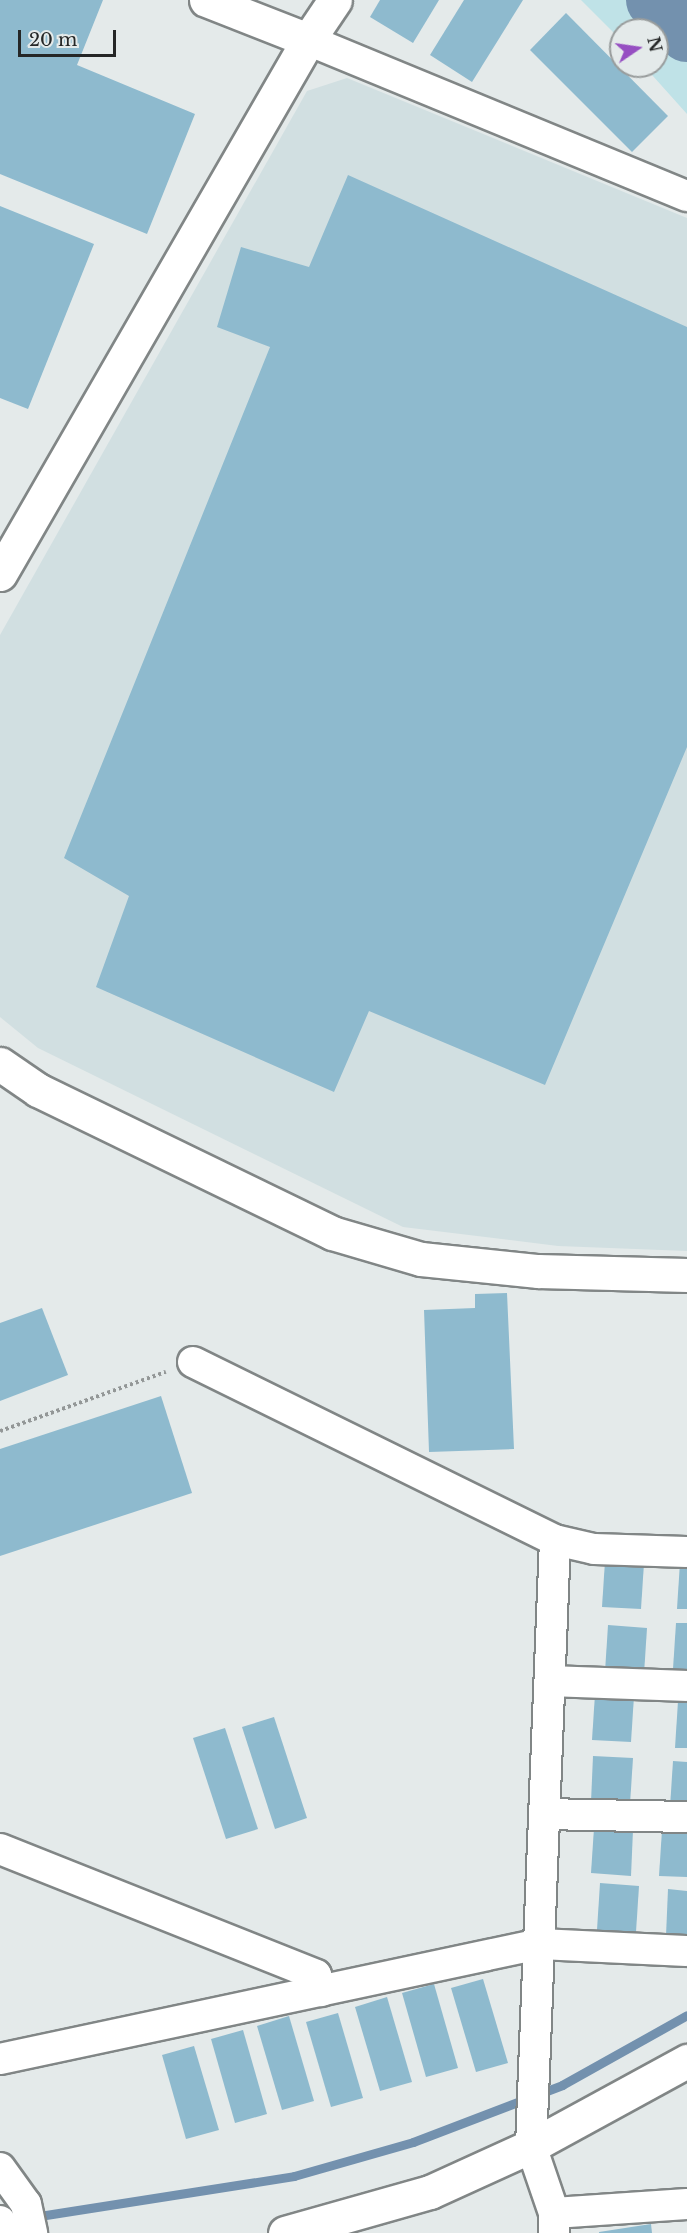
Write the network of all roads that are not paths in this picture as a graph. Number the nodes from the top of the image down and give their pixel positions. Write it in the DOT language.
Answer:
graph roads {
  1 [pos="206,0"];
  2 [pos="335,0"];
  3 [pos="308,40"];
  4 [pos="687,196"];
  5 [pos="0,574"];
  6 [pos="0,1064"];
  7 [pos="687,1275"];
  8 [pos="193,1362"];
  9 [pos="555,1540"];
  10 [pos="687,1552"];
  11 [pos="549,1681"];
  12 [pos="687,1686"];
  13 [pos="544,1814"];
  14 [pos="687,1817"];
  15 [pos="0,1849"];
  16 [pos="539,1944"];
  17 [pos="687,1951"];
  18 [pos="321,1991"];
  19 [pos="0,2059"];
  20 [pos="687,2061"];
  21 [pos="531,2146"];
  22 [pos="0,2168"];
  23 [pos="683,2199"];
  24 [pos="0,2221"];
  25 [pos="554,2223"];
  26 [pos="6,2233"];
  27 [pos="32,2233"];
  28 [pos="285,2233"];
  1 -- 3 [label="street"];
  2 -- 3 [label="street"];
  3 -- 4 [label="street"];
  3 -- 5 [label="street"];
  6 -- 7 [label="street"];
  8 -- 9 [label="street"];
  9 -- 10 [label="street"];
  9 -- 11 [label="street"];
  11 -- 12 [label="street"];
  11 -- 13 [label="street"];
  13 -- 14 [label="street"];
  13 -- 16 [label="street"];
  15 -- 18 [label="street"];
  16 -- 17 [label="street"];
  16 -- 18 [label="street"];
  16 -- 21 [label="street"];
  18 -- 19 [label="street"];
  20 -- 21 [label="street"];
  21 -- 25 [label="street"];
  21 -- 28 [label="street"];
  22 -- 27 [label="street"];
  23 -- 25 [label="street"];
  24 -- 26 [label="street"];
}
